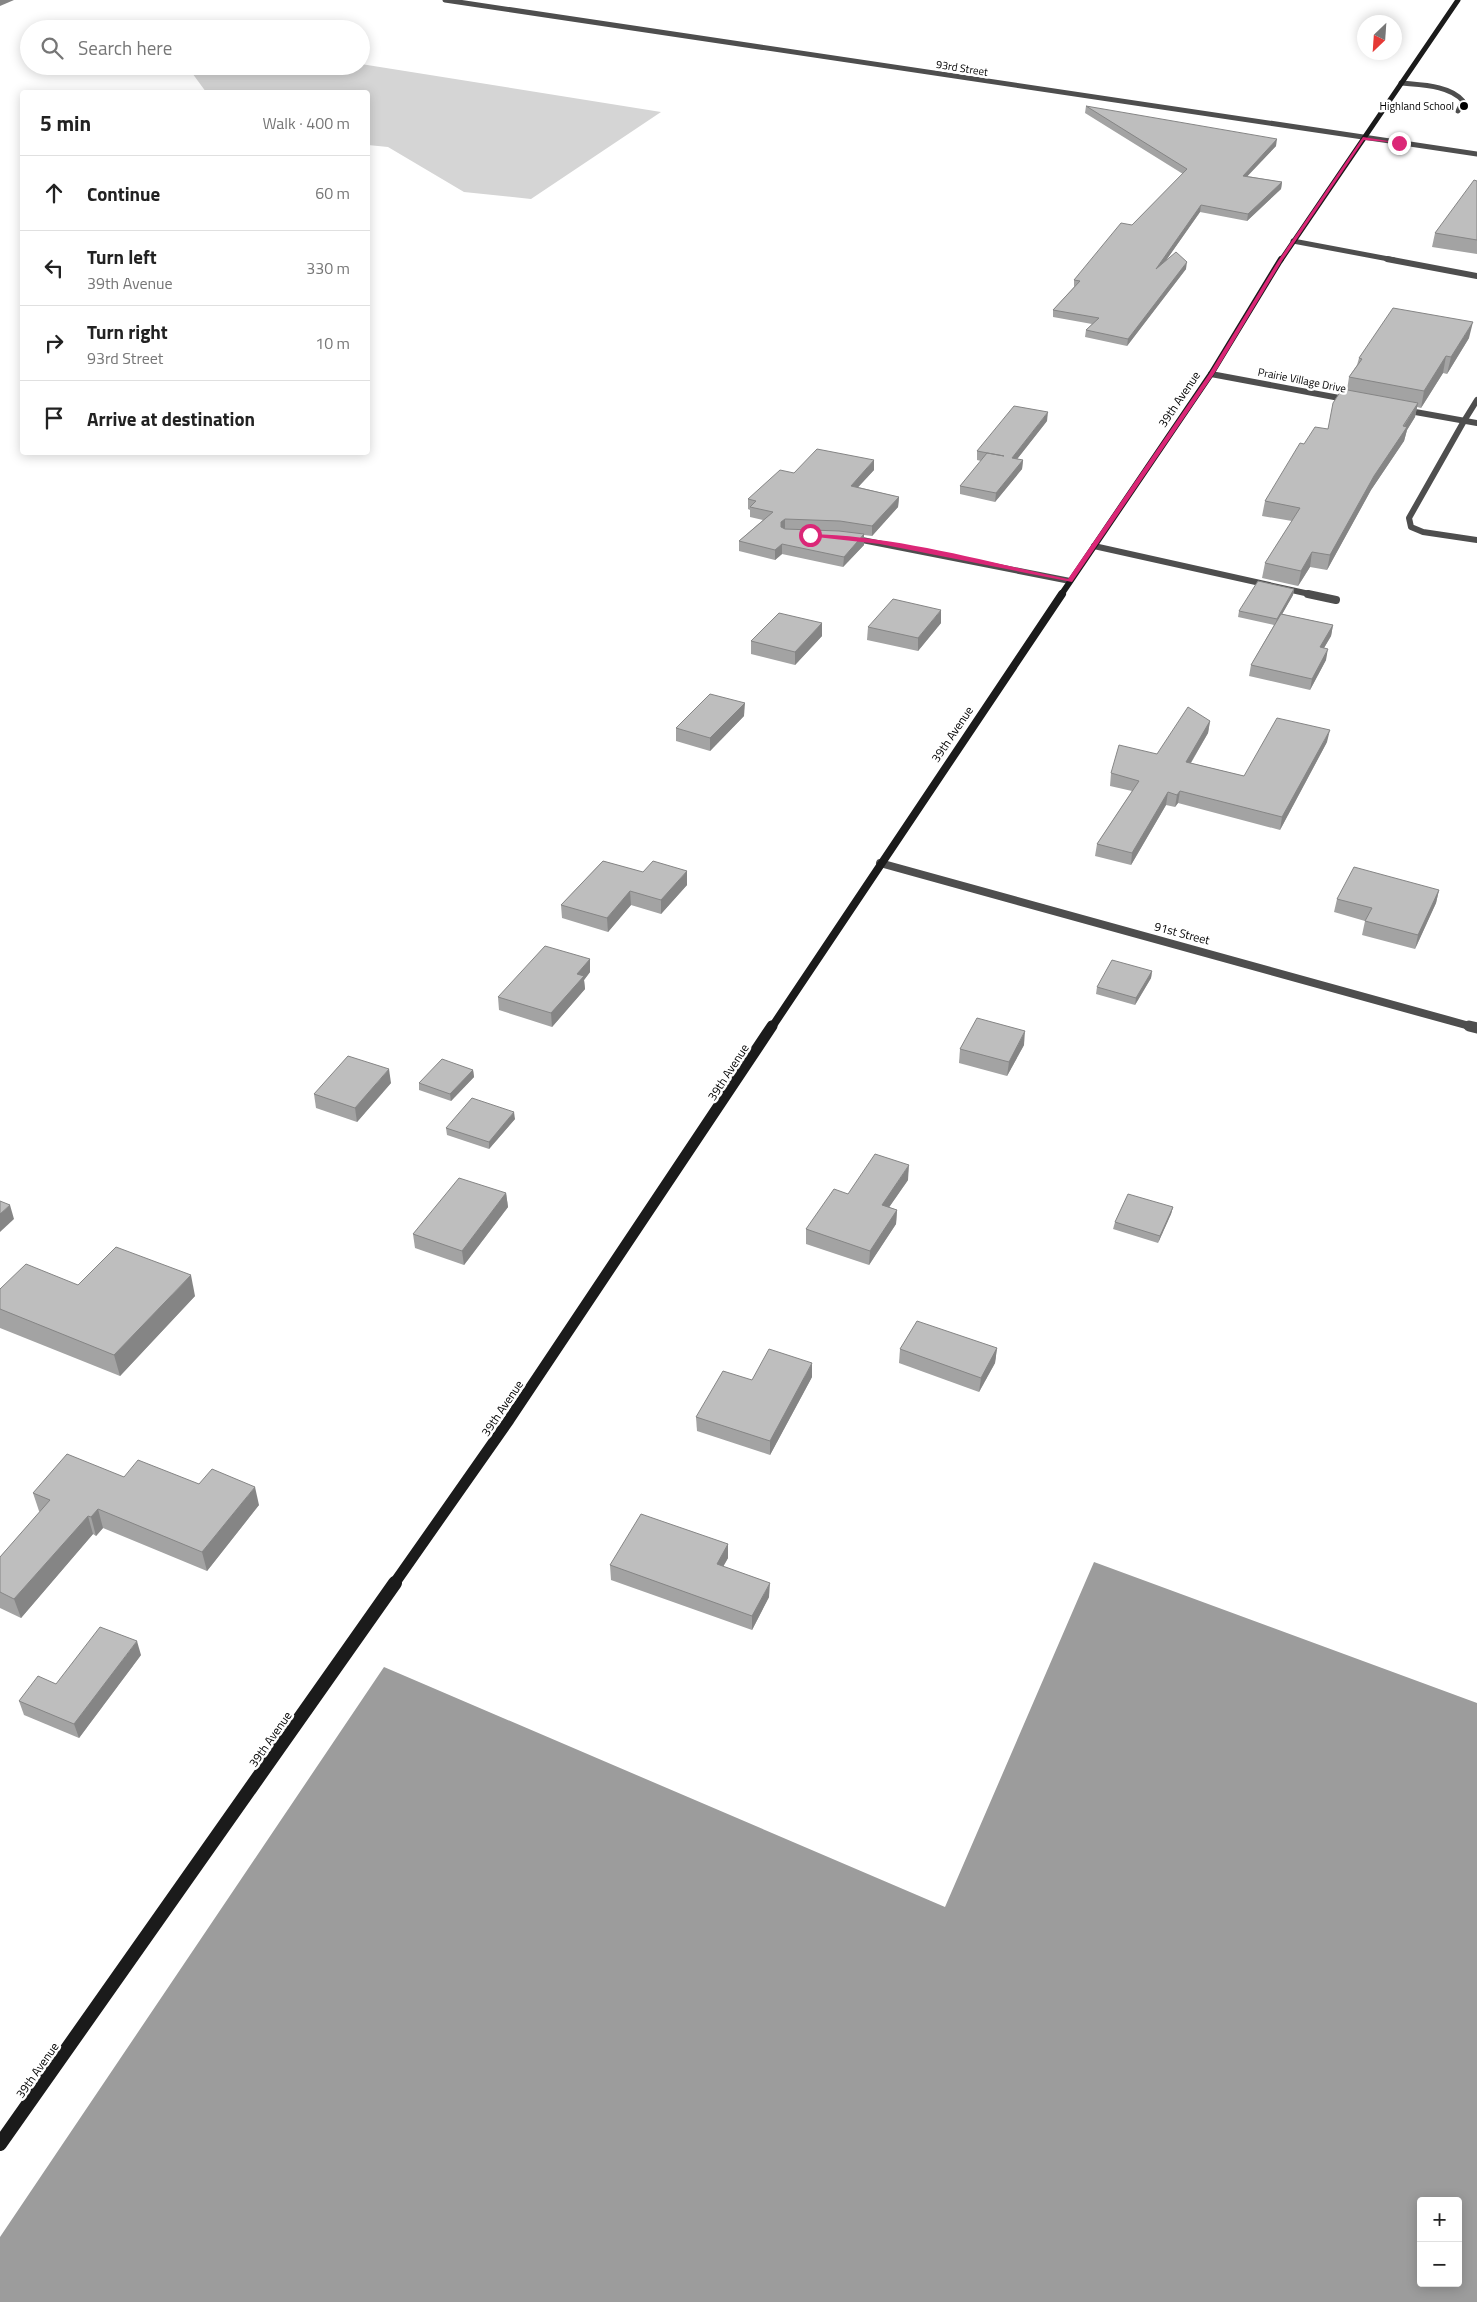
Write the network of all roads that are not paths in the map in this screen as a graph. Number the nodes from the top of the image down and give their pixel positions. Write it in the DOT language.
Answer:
graph roads {
  1 [pos="445,0"];
  2 [pos="1458,0"];
  3 [pos="1401,83"];
  4 [pos="1458,111"];
  5 [pos="1363,138"];
  6 [pos="1477,154"];
  7 [pos="1293,241"];
  8 [pos="1477,276"];
  9 [pos="1211,374"];
  10 [pos="1477,400"];
  11 [pos="1357,401"];
  12 [pos="1396,408"];
  13 [pos="1464,421"];
  14 [pos="1477,423"];
  15 [pos="847,537"];
  16 [pos="1477,540"];
  17 [pos="1094,546"];
  18 [pos="1070,581"];
  19 [pos="1336,600"];
  20 [pos="880,864"];
  21 [pos="1477,1028"];
  22 [pos="0,2144"];
  1 -- 5 [label="street, 93rd Street"];
  2 -- 3 [label="main road, 39th Avenue"];
  3 -- 4 [label="street"];
  3 -- 5 [label="main road, 39th Avenue"];
  5 -- 6 [label="street, 93rd Street"];
  5 -- 7 [label="main road, 39th Avenue"];
  7 -- 8 [label="street"];
  7 -- 9 [label="main road, 39th Avenue"];
  9 -- 11 [label="street, Prairie Village Drive"];
  9 -- 17 [label="main road, 39th Avenue"];
  10 -- 13 [label="street"];
  12 -- 13 [label="street"];
  13 -- 14 [label="street"];
  13 -- 16 [label="street"];
  15 -- 18 [label="street"];
  17 -- 18 [label="main road, 39th Avenue"];
  17 -- 19 [label="street"];
  18 -- 20 [label="main road, 39th Avenue"];
  20 -- 21 [label="street, 91st Street"];
  20 -- 22 [label="main road, 39th Avenue"];
}
